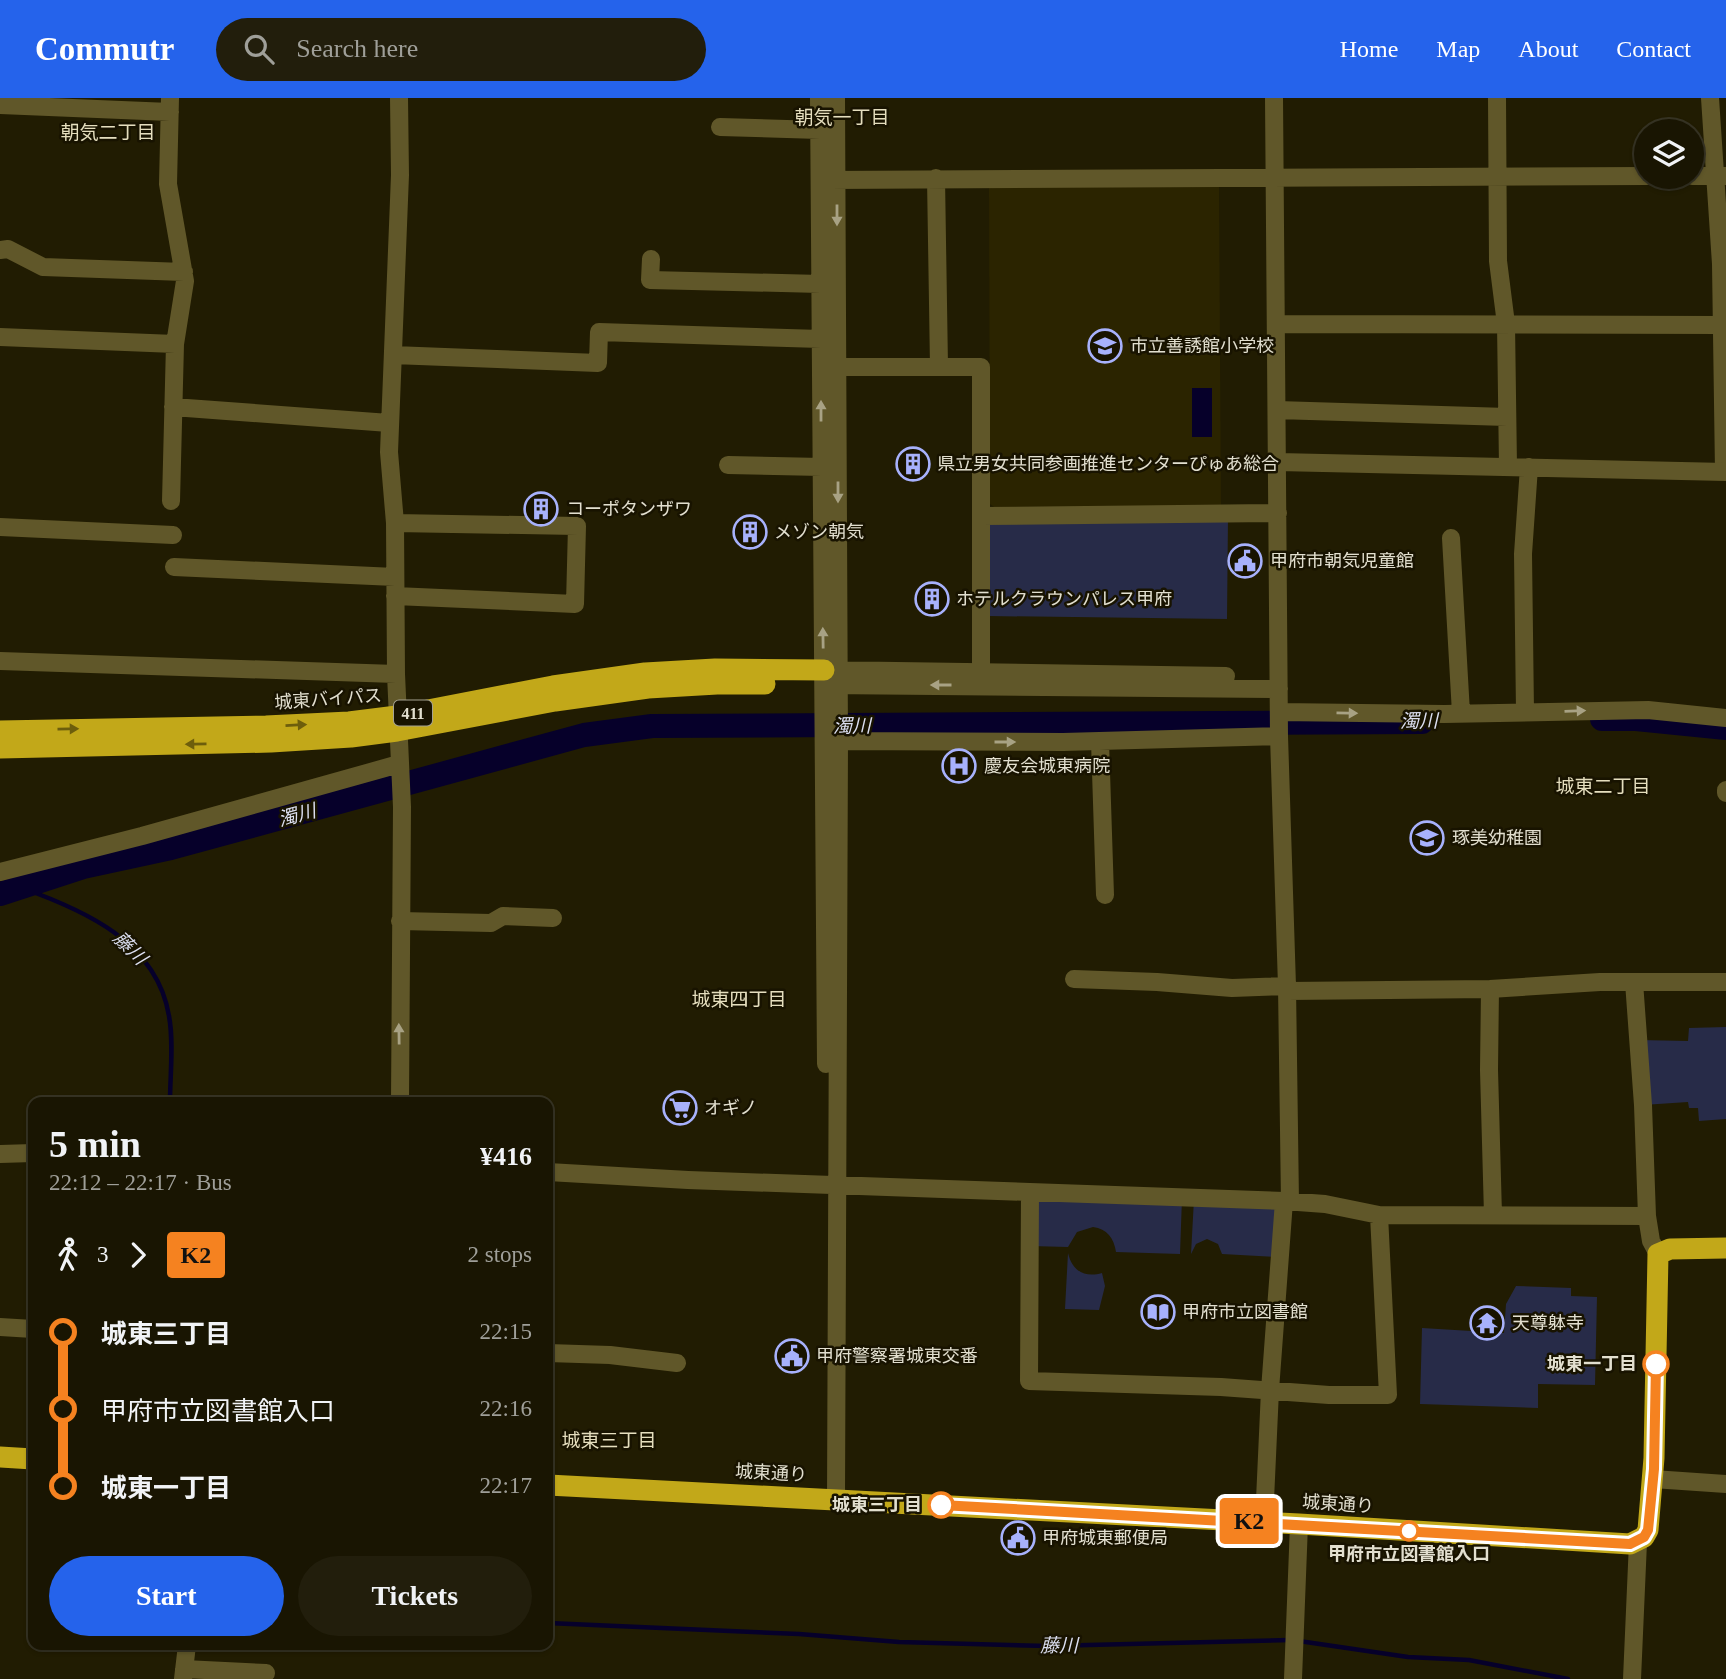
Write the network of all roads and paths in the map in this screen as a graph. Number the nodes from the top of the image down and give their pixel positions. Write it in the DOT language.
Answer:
graph roads {
  1 [pos="399,98"];
  2 [pos="819,98"];
  3 [pos="836,98"];
  4 [pos="1274,98"];
  5 [pos="1497,98"];
  6 [pos="1710,98"];
  7 [pos="0,105"];
  8 [pos="170,105"];
  9 [pos="720,127"];
  10 [pos="820,130"];
  11 [pos="1497,176"];
  12 [pos="1634,176"];
  13 [pos="1720,176"];
  14 [pos="1276,177"];
  15 [pos="936,178"];
  16 [pos="828,180"];
  17 [pos="0,250"];
  18 [pos="651,259"];
  19 [pos="184,272"];
  20 [pos="821,284"];
  21 [pos="1723,323"];
  22 [pos="1276,324"];
  23 [pos="1506,324"];
  24 [pos="0,337"];
  25 [pos="821,339"];
  26 [pos="175,344"];
  27 [pos="393,355"];
  28 [pos="939,366"];
  29 [pos="829,367"];
  30 [pos="173,407"];
  31 [pos="1277,410"];
  32 [pos="1507,417"];
  33 [pos="389,423"];
  34 [pos="1278,462"];
  35 [pos="727,465"];
  36 [pos="822,467"];
  37 [pos="1508,467"];
  38 [pos="1529,467"];
  39 [pos="1725,472"];
  40 [pos="171,501"];
  41 [pos="1278,513"];
  42 [pos="981,516"];
  43 [pos="395,523"];
  44 [pos="0,527"];
  45 [pos="173,536"];
  46 [pos="1451,538"];
  47 [pos="174,567"];
  48 [pos="395,577"];
  49 [pos="396,596"];
  50 [pos="0,661"];
  51 [pos="396,674"];
  52 [pos="831,677"];
  53 [pos="981,678"];
  54 [pos="1279,683"];
  55 [pos="1279,712"];
  56 [pos="1525,712"];
  57 [pos="1461,713"];
  58 [pos="1726,718"];
  59 [pos="397,723"];
  60 [pos="0,730"];
  61 [pos="1279,735"];
  62 [pos="832,741"];
  63 [pos="1100,741"];
  64 [pos="0,748"];
  65 [pos="399,764"];
  66 [pos="0,872"];
  67 [pos="1105,895"];
  68 [pos="553,918"];
  69 [pos="400,922"];
  70 [pos="1074,979"];
  71 [pos="1634,982"];
  72 [pos="1726,982"];
  73 [pos="1287,988"];
  74 [pos="1490,989"];
  75 [pos="400,1097"];
  76 [pos="28,1153"];
  77 [pos="0,1154"];
  78 [pos="553,1172"];
  79 [pos="830,1184"];
  80 [pos="1030,1192"];
  81 [pos="1287,1202"];
  82 [pos="1379,1215"];
  83 [pos="1493,1215"];
  84 [pos="1647,1216"];
  85 [pos="1726,1248"];
  86 [pos="1658,1254"];
  87 [pos="0,1327"];
  88 [pos="28,1329"];
  89 [pos="553,1353"];
  90 [pos="677,1363"];
  91 [pos="1270,1390"];
  92 [pos="0,1457"];
  93 [pos="28,1459"];
  94 [pos="1653,1479"];
  95 [pos="1726,1484"];
  96 [pos="553,1485"];
  97 [pos="830,1499"];
  98 [pos="1264,1522"];
  99 [pos="1299,1524"];
  100 [pos="1638,1542"];
  101 [pos="186,1650"];
  102 [pos="266,1673"];
  103 [pos="184,1674"];
  104 [pos="1293,1679"];
  105 [pos="1632,1679"];
  1 -- 27 [label="street"];
  2 -- 10 [label="street"];
  3 -- 16 [label="street"];
  4 -- 14 [label="street"];
  5 -- 11 [label="street"];
  6 -- 13 [label="street"];
  7 -- 8 [label="street"];
  8 -- 19 [label="street"];
  9 -- 10 [label="street"];
  10 -- 16 [label="street"];
  11 -- 12 [label="street"];
  11 -- 14 [label="street"];
  11 -- 23 [label="street"];
  13 -- 21 [label="street"];
  14 -- 15 [label="street"];
  14 -- 22 [label="street"];
  15 -- 16 [label="street"];
  15 -- 28 [label="street"];
  16 -- 20 [label="street"];
  16 -- 29 [label="street, one-way"];
  17 -- 19 [label="street"];
  18 -- 20 [label="street"];
  19 -- 26 [label="street"];
  20 -- 25 [label="street"];
  21 -- 23 [label="street"];
  21 -- 39 [label="street"];
  22 -- 23 [label="street"];
  22 -- 31 [label="street"];
  23 -- 32 [label="street"];
  24 -- 26 [label="street"];
  25 -- 27 [label="street"];
  25 -- 29 [label="street"];
  26 -- 30 [label="street"];
  27 -- 33 [label="street"];
  28 -- 29 [label="street"];
  28 -- 42 [label="street"];
  36 -- 29 [label="street, one-way"];
  29 -- 52 [label="street, one-way"];
  30 -- 33 [label="street"];
  30 -- 40 [label="street"];
  31 -- 32 [label="street"];
  31 -- 34 [label="street"];
  32 -- 37 [label="street"];
  33 -- 43 [label="street"];
  34 -- 37 [label="street"];
  34 -- 41 [label="street"];
  35 -- 36 [label="street"];
  52 -- 36 [label="street, one-way"];
  37 -- 38 [label="street"];
  38 -- 39 [label="street"];
  38 -- 56 [label="street"];
  41 -- 42 [label="street"];
  41 -- 54 [label="street"];
  42 -- 53 [label="street"];
  43 -- 48 [label="street"];
  43 -- 49 [label="street"];
  44 -- 45 [label="street"];
  46 -- 57 [label="street"];
  47 -- 48 [label="street"];
  48 -- 49 [label="street"];
  49 -- 51 [label="street"];
  50 -- 51 [label="street"];
  51 -- 59 [label="street"];
  52 -- 53 [label="street"];
  52 -- 59 [label="highway, 城東バイパス / 411"];
  52 -- 62 [label="street"];
  53 -- 54 [label="street"];
  54 -- 55 [label="street"];
  55 -- 57 [label="street, one-way"];
  55 -- 61 [label="street"];
  56 -- 57 [label="street"];
  56 -- 58 [label="street, one-way"];
  60 -- 59 [label="highway, 城東バイパス / 411, one-way"];
  59 -- 64 [label="highway, 城東バイパス / 411, one-way"];
  59 -- 65 [label="street"];
  61 -- 63 [label="street"];
  61 -- 73 [label="street"];
  62 -- 63 [label="street, one-way"];
  62 -- 79 [label="street"];
  63 -- 67 [label="street"];
  65 -- 66 [label="street"];
  65 -- 69 [label="street"];
  68 -- 69 [label="street"];
  75 -- 69 [label="street, one-way"];
  70 -- 73 [label="street"];
  71 -- 72 [label="street"];
  71 -- 74 [label="street"];
  71 -- 84 [label="street"];
  73 -- 74 [label="street"];
  73 -- 81 [label="street"];
  74 -- 83 [label="street"];
  76 -- 77 [label="street"];
  78 -- 79 [label="street"];
  79 -- 80 [label="street"];
  79 -- 97 [label="street"];
  80 -- 81 [label="street"];
  80 -- 91 [label="street"];
  81 -- 82 [label="street"];
  81 -- 91 [label="street"];
  82 -- 83 [label="street"];
  82 -- 91 [label="street"];
  83 -- 84 [label="street"];
  84 -- 86 [label="street"];
  85 -- 86 [label="highway"];
  86 -- 94 [label="highway"];
  87 -- 88 [label="street"];
  89 -- 90 [label="street"];
  91 -- 98 [label="street"];
  92 -- 93 [label="highway"];
  94 -- 95 [label="street"];
  94 -- 100 [label="highway"];
  96 -- 97 [label="highway, 城東通り"];
  97 -- 98 [label="highway, 城東通り"];
  98 -- 99 [label="highway, 城東通り"];
  99 -- 100 [label="highway, 城東通り"];
  99 -- 104 [label="street"];
  100 -- 105 [label="street"];
  101 -- 103 [label="street"];
  102 -- 103 [label="street"];
}
